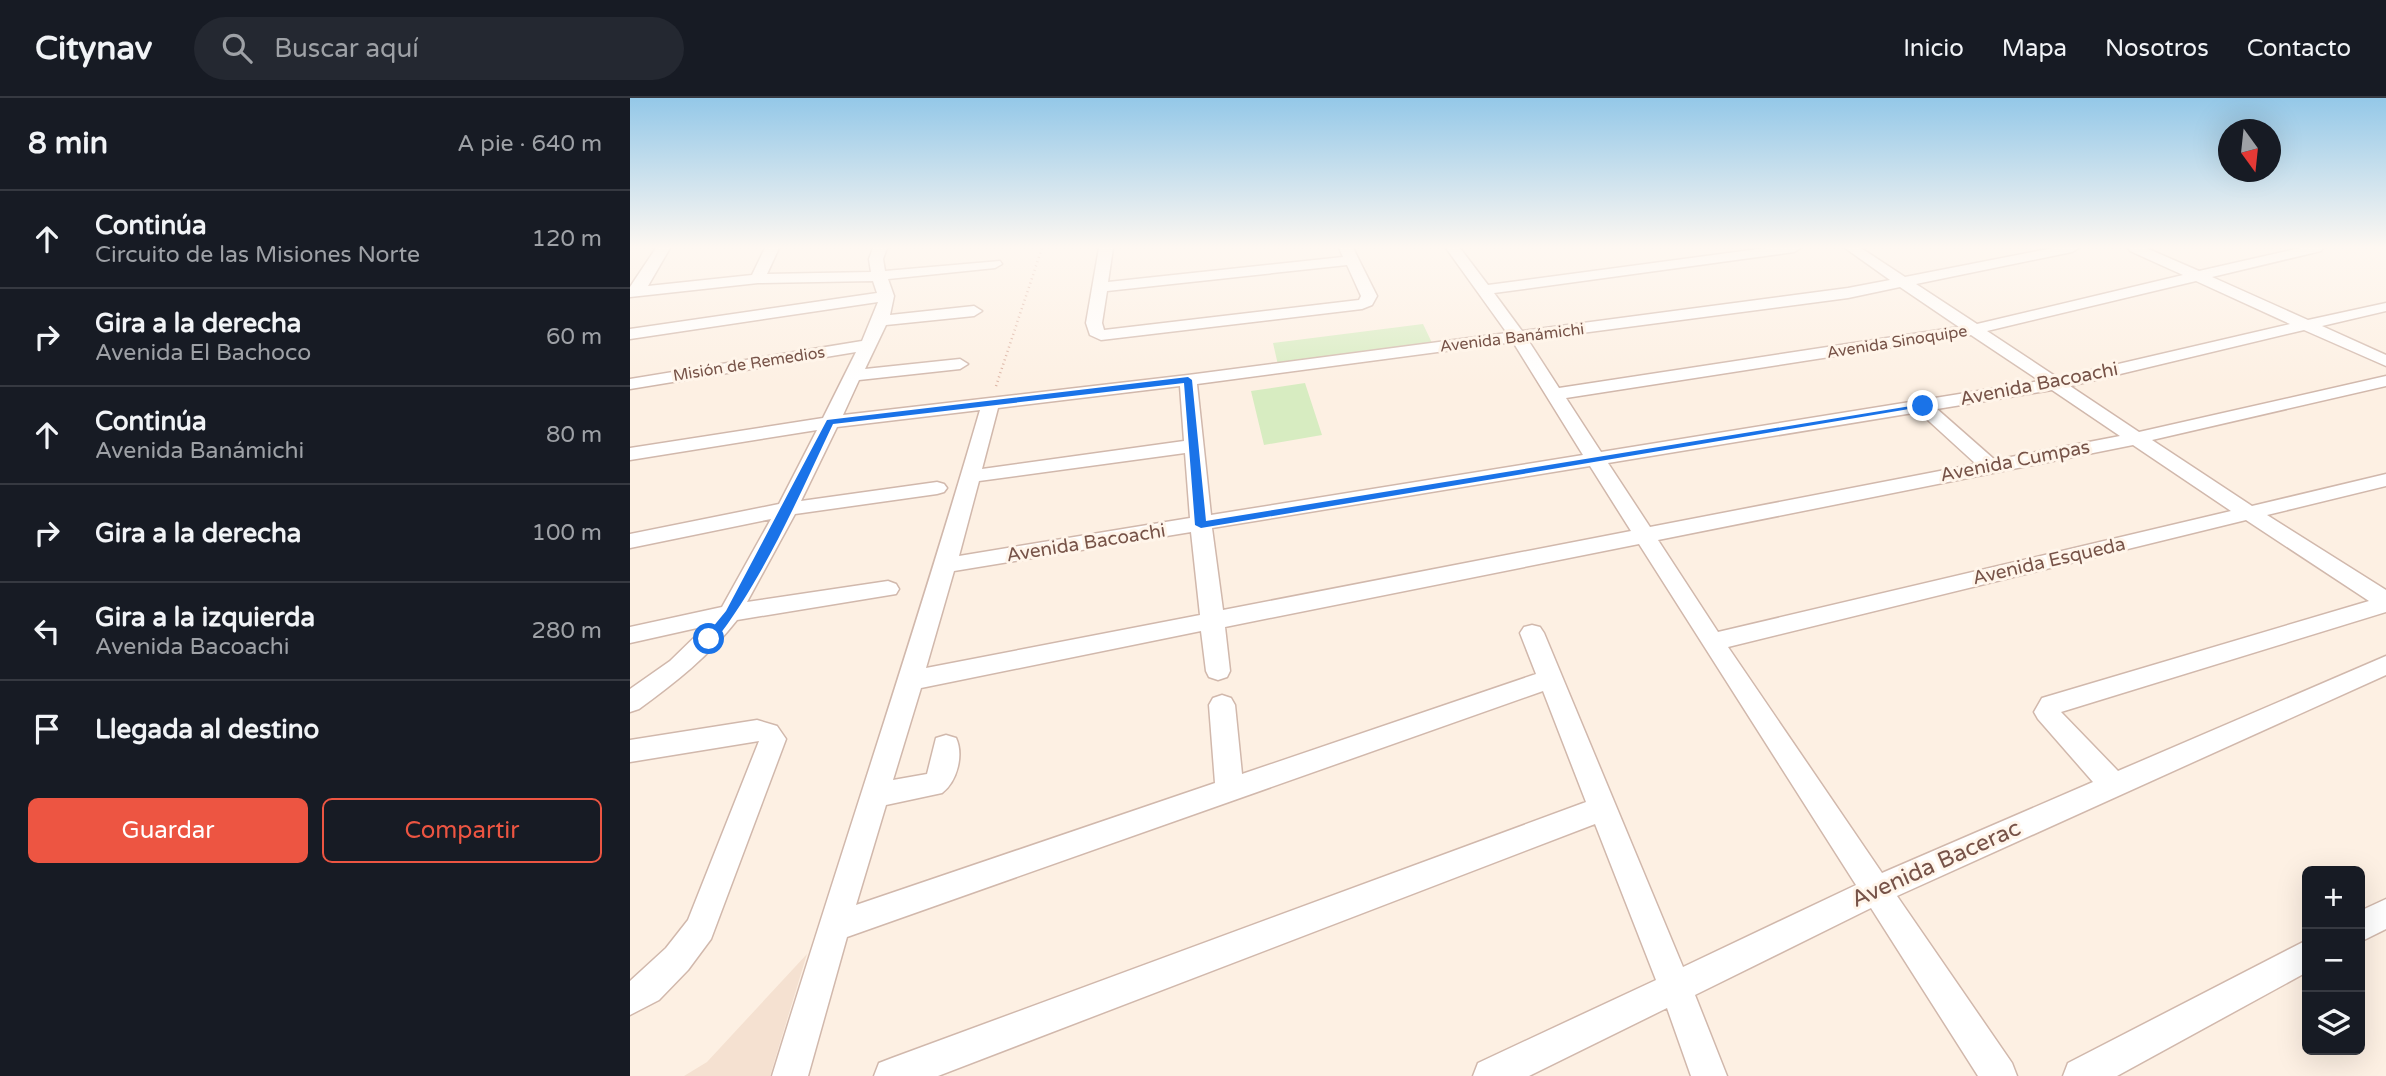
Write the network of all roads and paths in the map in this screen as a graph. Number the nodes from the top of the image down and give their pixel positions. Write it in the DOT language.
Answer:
graph roads {
  1 [pos="1027,294"];
  2 [pos="1100,294"];
  3 [pos="1368,294"];
  4 [pos="1486,294"];
  5 [pos="1830,294"];
  6 [pos="1922,294"];
  7 [pos="2125,294"];
  8 [pos="2237,294"];
  9 [pos="886,296"];
  10 [pos="2382,307"];
  11 [pos="974,311"];
  12 [pos="880,321"];
  13 [pos="2305,325"];
  14 [pos="1976,329"];
  15 [pos="630,334"];
  16 [pos="1518,337"];
  17 [pos="869,345"];
  18 [pos="2386,361"];
  19 [pos="960,364"];
  20 [pos="852,376"];
  21 [pos="1188,380"];
  22 [pos="2386,381"];
  23 [pos="630,384"];
  24 [pos="2056,384"];
  25 [pos="1555,394"];
  26 [pos="990,405"];
  27 [pos="1923,406"];
  28 [pos="830,422"];
  29 [pos="2133,439"];
  30 [pos="1193,446"];
  31 [pos="630,454"];
  32 [pos="1595,460"];
  33 [pos="1990,466"];
  34 [pos="971,476"];
  35 [pos="2386,480"];
  36 [pos="937,488"];
  37 [pos="787,509"];
  38 [pos="2249,515"];
  39 [pos="1201,525"];
  40 [pos="1643,535"];
  41 [pos="630,541"];
  42 [pos="945,565"];
  43 [pos="888,589"];
  44 [pos="2386,603"];
  45 [pos="730,613"];
  46 [pos="1212,622"];
  47 [pos="1532,634"];
  48 [pos="630,635"];
  49 [pos="1712,642"];
  50 [pos="2386,665"];
  51 [pos="1218,671"];
  52 [pos="1551,678"];
  53 [pos="912,680"];
  54 [pos="630,702"];
  55 [pos="1222,705"];
  56 [pos="946,746"];
  57 [pos="630,751"];
  58 [pos="2113,785"];
  59 [pos="1228,788"];
  60 [pos="875,795"];
  61 [pos="1603,808"];
  62 [pos="1877,890"];
  63 [pos="2386,913"];
  64 [pos="2365,924"];
  65 [pos="832,928"];
  66 [pos="2302,958"];
  67 [pos="1675,986"];
  68 [pos="630,999"];
  69 [pos="790,1076"];
  70 [pos="892,1076"];
  71 [pos="1491,1076"];
  72 [pos="1709,1076"];
  73 [pos="1999,1076"];
  74 [pos="2081,1076"];
  1 -- 26 [label="path"];
  2 -- 3 [label="street"];
  4 -- 16 [label="street"];
  5 -- 16 [label="street, Avenida Banámichi"];
  6 -- 14 [label="street"];
  7 -- 14 [label="street, Avenida Sinoquipe"];
  8 -- 13 [label="street"];
  9 -- 12 [label="street"];
  9 -- 15 [label="street"];
  10 -- 13 [label="street, Avenida Bacoachi"];
  11 -- 12 [label="street"];
  12 -- 17 [label="street"];
  13 -- 18 [label="street"];
  13 -- 24 [label="street, Avenida Bacoachi"];
  14 -- 24 [label="street"];
  14 -- 25 [label="street, Avenida Sinoquipe"];
  16 -- 21 [label="street, Avenida Banámichi"];
  16 -- 25 [label="street"];
  17 -- 20 [label="street"];
  17 -- 23 [label="street, Misión de Remedios"];
  19 -- 20 [label="street"];
  20 -- 28 [label="street"];
  21 -- 26 [label="street, Avenida Banámichi"];
  21 -- 30 [label="street"];
  22 -- 29 [label="street, Avenida Cumpas"];
  24 -- 27 [label="street, Avenida Bacoachi"];
  24 -- 29 [label="street"];
  25 -- 32 [label="street"];
  26 -- 28 [label="street, Avenida Banámichi"];
  26 -- 34 [label="street"];
  27 -- 32 [label="street, Avenida Bacoachi"];
  27 -- 33 [label="street"];
  28 -- 31 [label="street, Avenida Banámichi"];
  28 -- 37 [label="street"];
  29 -- 33 [label="street, Avenida Cumpas"];
  29 -- 38 [label="street"];
  30 -- 34 [label="street"];
  30 -- 39 [label="street"];
  32 -- 39 [label="street, Avenida Bacoachi"];
  32 -- 40 [label="street"];
  33 -- 40 [label="street, Avenida Cumpas"];
  34 -- 42 [label="street"];
  35 -- 38 [label="street, Avenida Esqueda"];
  36 -- 37 [label="street"];
  37 -- 41 [label="street"];
  37 -- 45 [label="street"];
  38 -- 44 [label="street"];
  38 -- 49 [label="street, Avenida Esqueda"];
  39 -- 42 [label="street, Avenida Bacoachi"];
  39 -- 46 [label="street"];
  40 -- 46 [label="street, Avenida Cumpas"];
  40 -- 49 [label="street"];
  42 -- 53 [label="street"];
  43 -- 45 [label="street"];
  44 -- 58 [label="street"];
  45 -- 48 [label="street"];
  45 -- 54 [label="street"];
  46 -- 51 [label="street"];
  46 -- 53 [label="street, Avenida Cumpas"];
  47 -- 52 [label="street"];
  49 -- 62 [label="street"];
  50 -- 58 [label="street, Avenida Bacerac"];
  52 -- 59 [label="street"];
  52 -- 61 [label="street"];
  53 -- 60 [label="street"];
  55 -- 59 [label="street"];
  56 -- 60 [label="street"];
  57 -- 68 [label="street"];
  58 -- 62 [label="street, Avenida Bacerac"];
  59 -- 65 [label="street"];
  60 -- 65 [label="street"];
  61 -- 67 [label="street"];
  61 -- 70 [label="street"];
  62 -- 67 [label="street, Avenida Bacerac"];
  62 -- 73 [label="street"];
  63 -- 64 [label="street"];
  65 -- 69 [label="street"];
  66 -- 74 [label="street"];
  67 -- 71 [label="street, Avenida Bacerac"];
  67 -- 72 [label="street"];
}
